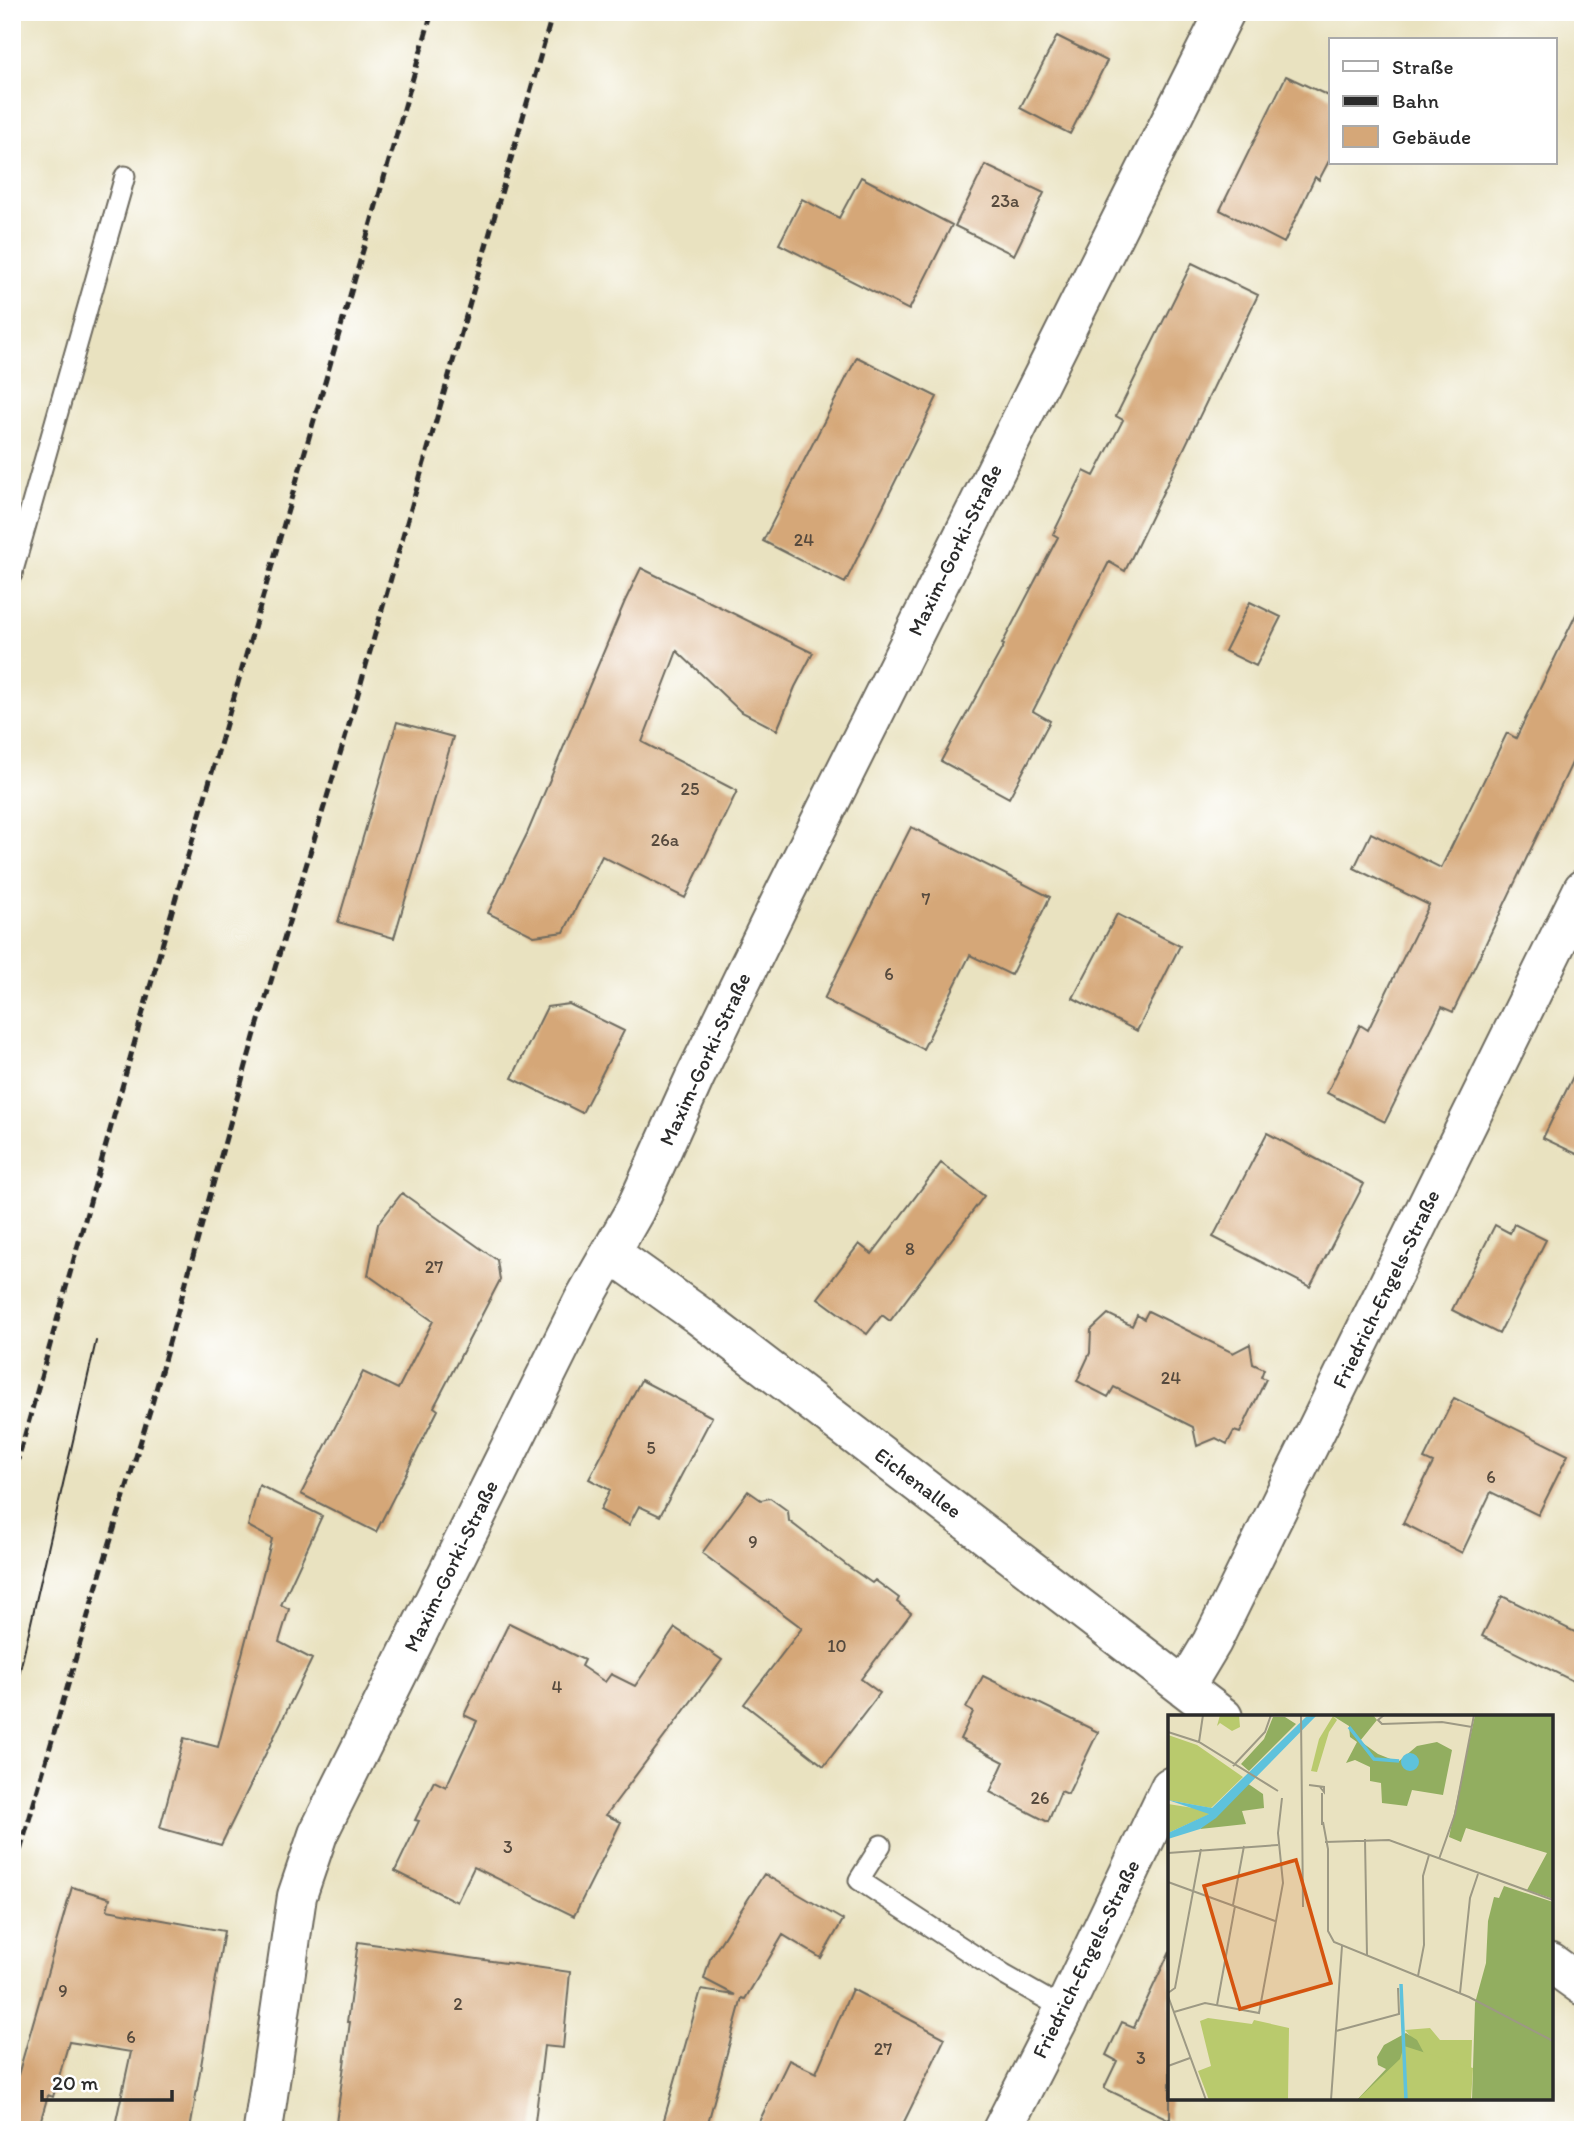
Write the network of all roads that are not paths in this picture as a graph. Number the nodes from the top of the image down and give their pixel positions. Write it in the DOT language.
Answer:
graph roads {
  1 [pos="1225,12"];
  2 [pos="125,176"];
  3 [pos="12,574"];
  4 [pos="1583,889"];
  5 [pos="611,1253"];
  6 [pos="1185,1687"];
  7 [pos="1219,1715"];
  8 [pos="1168,1791"];
  9 [pos="881,1845"];
  10 [pos="1553,1964"];
  11 [pos="1583,1986"];
  12 [pos="1064,2009"];
  13 [pos="263,2130"];
  14 [pos="1002,2130"];
  1 -- 5 [label="street, Maxim-Gorki-Straße"];
  2 -- 3 [label="lane"];
  4 -- 6 [label="street, Friedrich-Engels-Straße"];
  5 -- 6 [label="street, Eichenallee"];
  5 -- 13 [label="street, Maxim-Gorki-Straße"];
  6 -- 7 [label="street, Eichenallee"];
  8 -- 12 [label="street, Friedrich-Engels-Straße"];
  9 -- 12 [label="lane"];
  10 -- 11 [label="street"];
  12 -- 14 [label="street, Friedrich-Engels-Straße"];
}
